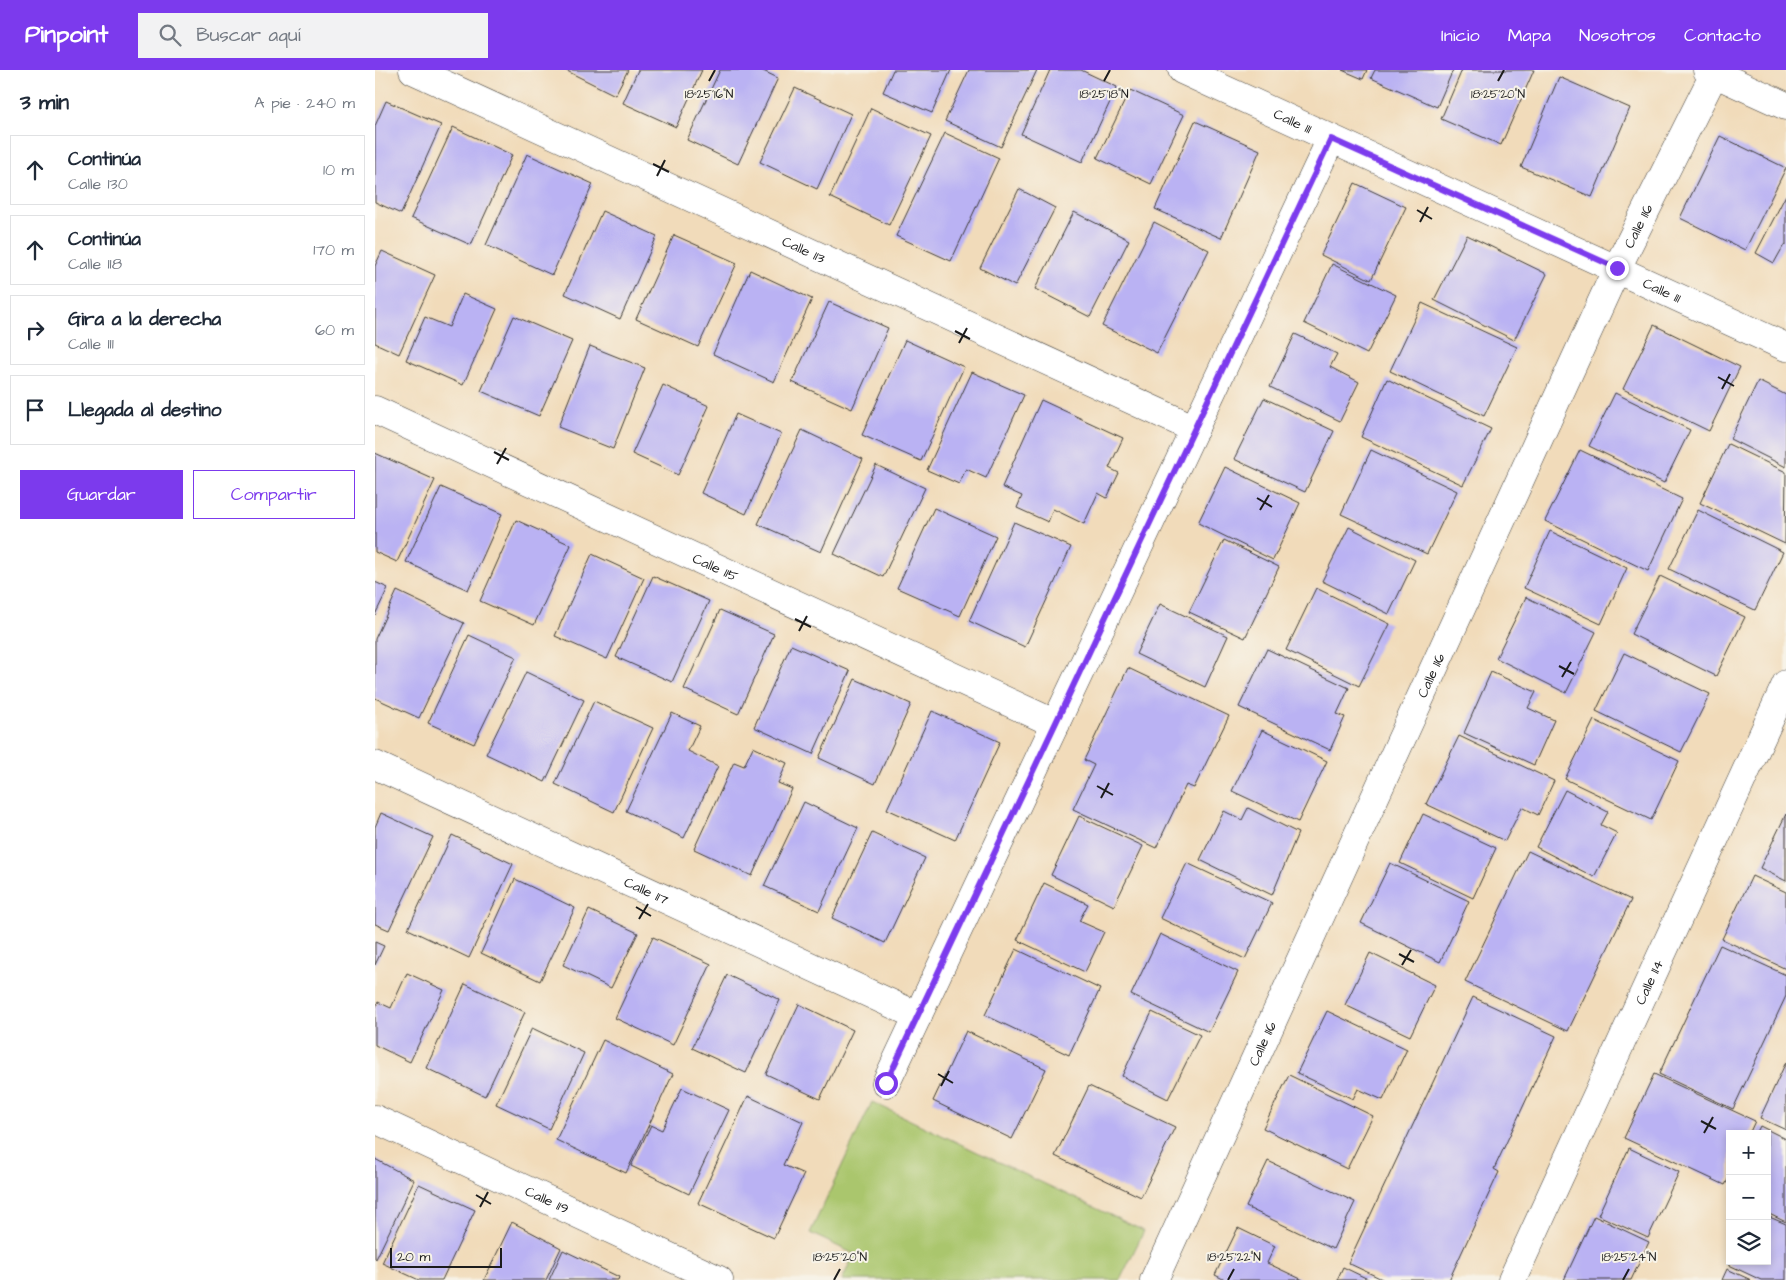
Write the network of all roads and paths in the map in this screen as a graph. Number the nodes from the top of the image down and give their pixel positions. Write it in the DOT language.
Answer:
graph roads {
  1 [pos="413,70"];
  2 [pos="1183,70"];
  3 [pos="1711,72"];
  4 [pos="1786,106"];
  5 [pos="1331,139"];
  6 [pos="1617,268"];
  7 [pos="1786,347"];
  8 [pos="375,410"];
  9 [pos="1195,429"];
  10 [pos="1786,684"];
  11 [pos="1056,724"];
  12 [pos="375,765"];
  13 [pos="918,1016"];
  14 [pos="886,1083"];
  15 [pos="375,1119"];
  16 [pos="719,1280"];
  17 [pos="1154,1280"];
  18 [pos="1512,1280"];
  1 -- 9 [label="street, Calle 113"];
  2 -- 5 [label="street, Calle 111"];
  3 -- 4 [label="street"];
  3 -- 6 [label="street, Calle 116"];
  5 -- 6 [label="street, Calle 111"];
  5 -- 9 [label="street"];
  6 -- 7 [label="street, Calle 111"];
  6 -- 17 [label="street, Calle 116"];
  8 -- 11 [label="street, Calle 115"];
  9 -- 11 [label="street"];
  10 -- 18 [label="street, Calle 114"];
  11 -- 13 [label="street"];
  12 -- 13 [label="street, Calle 117"];
  13 -- 14 [label="street"];
  15 -- 16 [label="street, Calle 119"];
}
